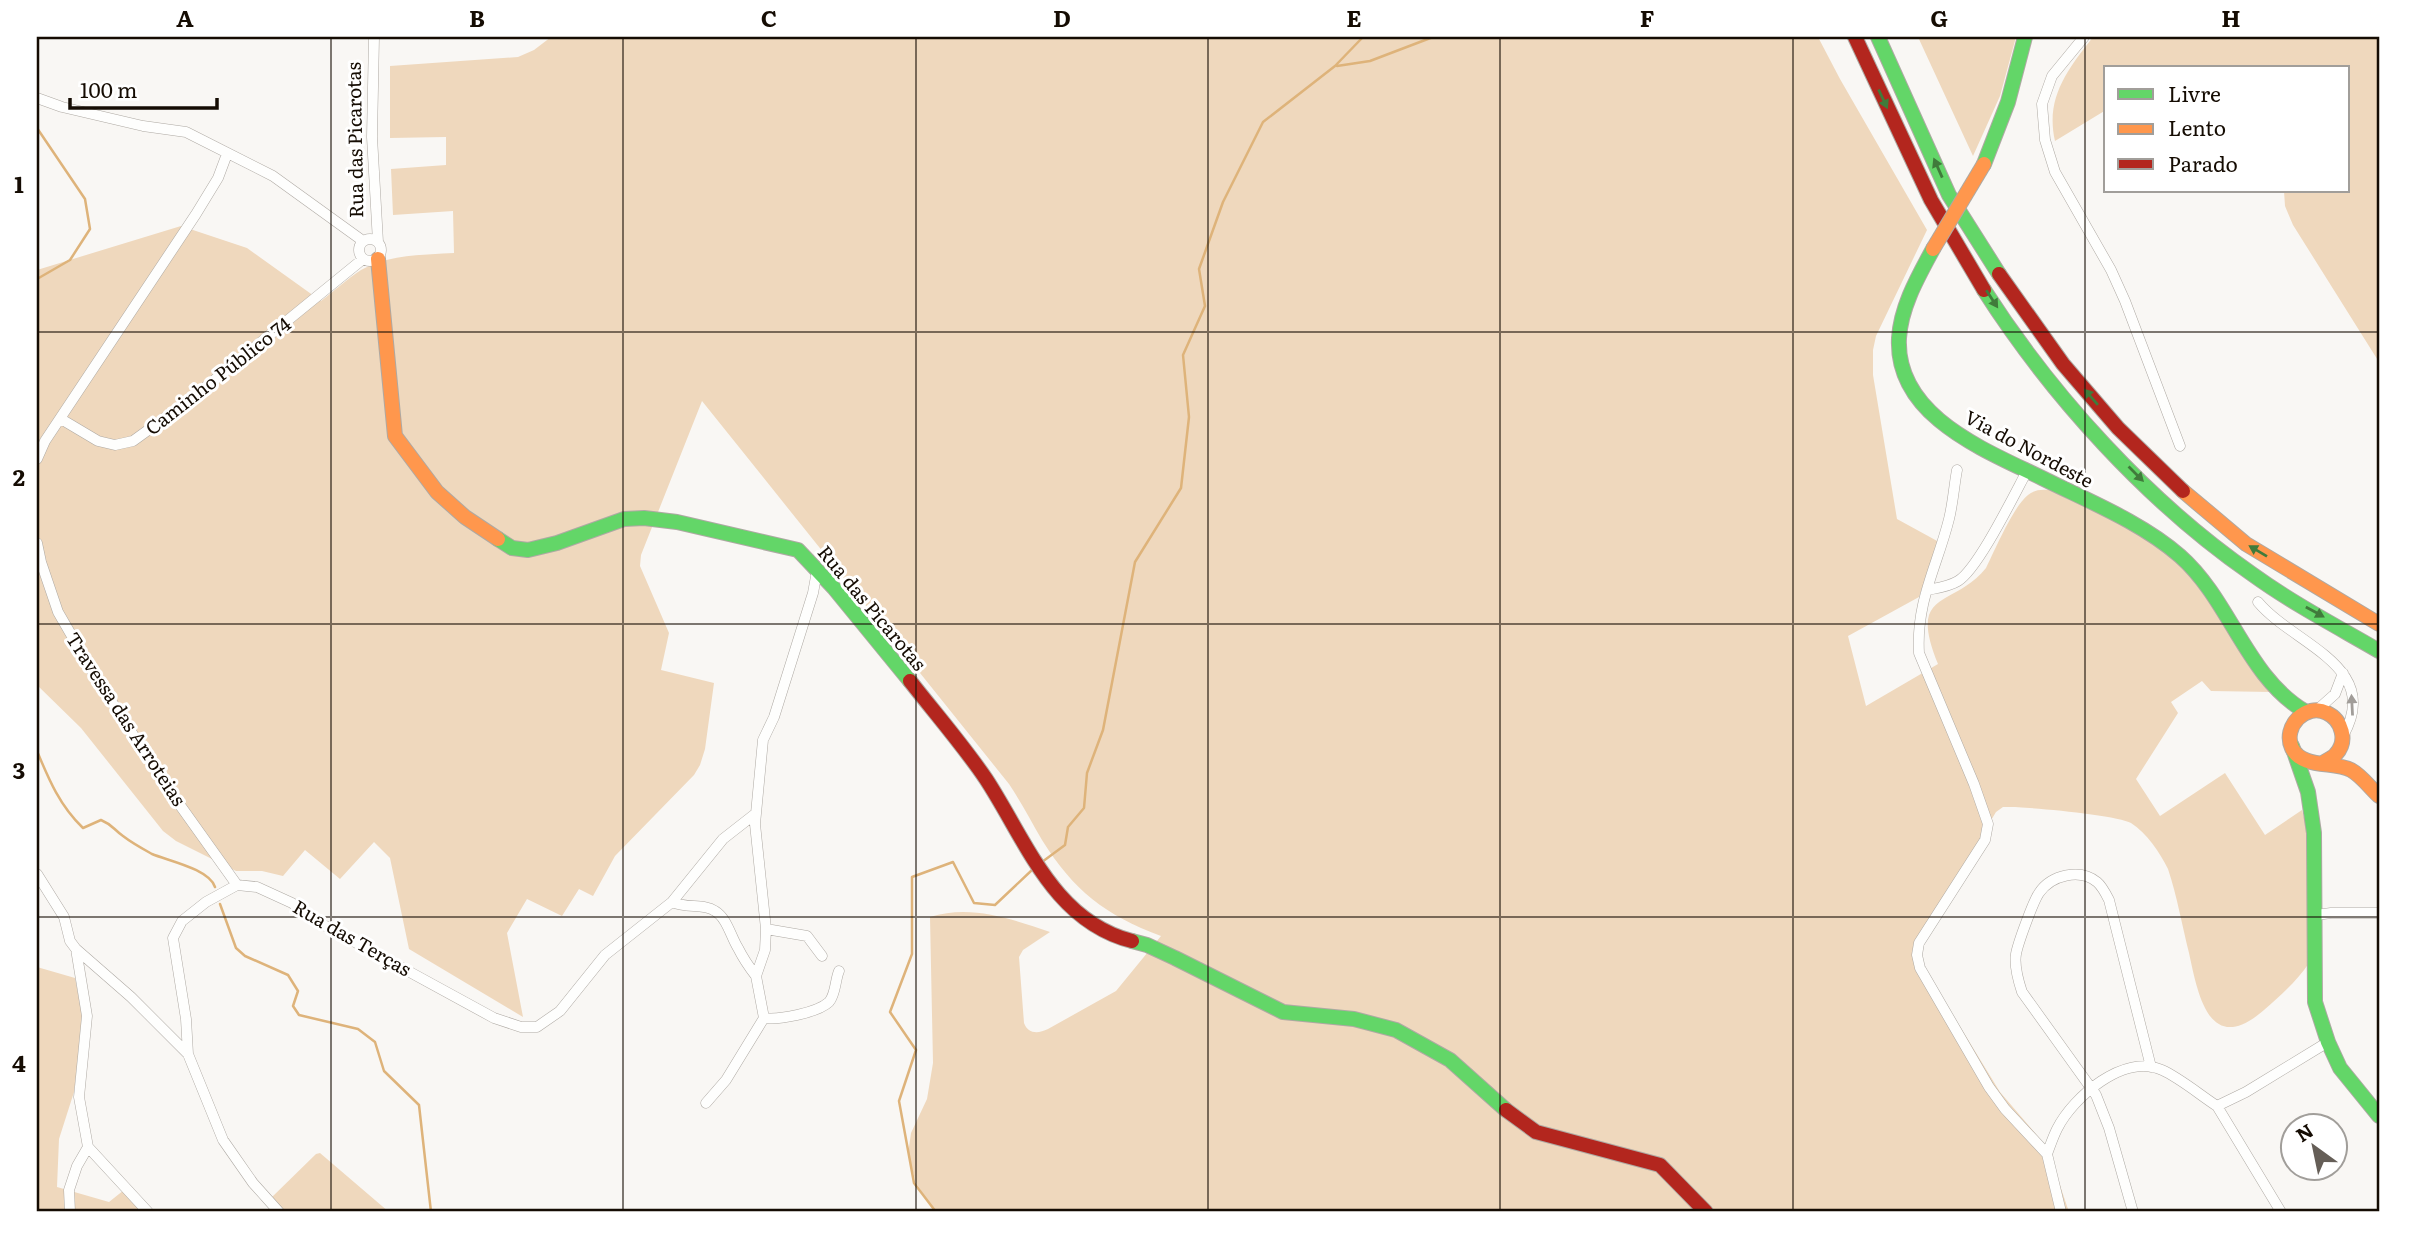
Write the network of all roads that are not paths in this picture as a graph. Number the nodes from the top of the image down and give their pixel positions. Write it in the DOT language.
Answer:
graph roads {
  1 [pos="374,37"];
  2 [pos="1855,37"];
  3 [pos="1878,37"];
  4 [pos="2025,37"];
  5 [pos="2084,37"];
  6 [pos="37,98"];
  7 [pos="228,153"];
  8 [pos="363,241"];
  9 [pos="378,242"];
  10 [pos="370,259"];
  11 [pos="61,419"];
  12 [pos="2180,446"];
  13 [pos="37,459"];
  14 [pos="1957,470"];
  15 [pos="2027,471"];
  16 [pos="37,543"];
  17 [pos="817,571"];
  18 [pos="1927,590"];
  19 [pos="2258,602"];
  20 [pos="2379,624"];
  21 [pos="2379,651"];
  22 [pos="2343,673"];
  23 [pos="2276,690"];
  24 [pos="2311,711"];
  25 [pos="2291,729"];
  26 [pos="2343,738"];
  27 [pos="2292,746"];
  28 [pos="2320,763"];
  29 [pos="2361,779"];
  30 [pos="2308,792"];
  31 [pos="2379,796"];
  32 [pos="755,814"];
  33 [pos="37,874"];
  34 [pos="237,885"];
  35 [pos="672,902"];
  36 [pos="2379,913"];
  37 [pos="2316,915"];
  38 [pos="766,929"];
  39 [pos="76,949"];
  40 [pos="822,956"];
  41 [pos="839,971"];
  42 [pos="755,976"];
  43 [pos="764,1018"];
  44 [pos="2328,1042"];
  45 [pos="188,1054"];
  46 [pos="2151,1067"];
  47 [pos="2092,1087"];
  48 [pos="706,1102"];
  49 [pos="2217,1106"];
  50 [pos="2379,1116"];
  51 [pos="88,1147"];
  52 [pos="2046,1154"];
  53 [pos="70,1212"];
  54 [pos="148,1212"];
  55 [pos="279,1212"];
  56 [pos="1706,1212"];
  57 [pos="2062,1212"];
  58 [pos="2133,1212"];
  59 [pos="2281,1212"];
  1 -- 9 [label="street, Rua das Picarotas"];
  2 -- 21 [label="main road, one-way"];
  20 -- 3 [label="main road, one-way"];
  4 -- 15 [label="main road, Via do Nordeste, bridge"];
  5 -- 12 [label="street"];
  6 -- 7 [label="street"];
  7 -- 8 [label="street"];
  7 -- 11 [label="street"];
  8 -- 9 [label="street"];
  8 -- 10 [label="street"];
  9 -- 10 [label="street"];
  10 -- 11 [label="street, Caminho Público 74"];
  10 -- 17 [label="main road, Rua das Picarotas"];
  11 -- 13 [label="street"];
  14 -- 18 [label="street"];
  15 -- 18 [label="street"];
  15 -- 23 [label="main road, Via do Nordeste"];
  16 -- 34 [label="street, Travessa das Arroteias"];
  17 -- 32 [label="street"];
  17 -- 56 [label="main road, Rua das Picarotas"];
  18 -- 52 [label="street"];
  19 -- 22 [label="street"];
  22 -- 24 [label="street"];
  26 -- 22 [label="street, one-way"];
  23 -- 24 [label="main road, Via do Nordeste"];
  23 -- 25 [label="main road, Via do Nordeste"];
  24 -- 25 [label="main road"];
  24 -- 26 [label="main road"];
  25 -- 27 [label="main road"];
  26 -- 28 [label="main road"];
  26 -- 29 [label="main road"];
  27 -- 28 [label="main road"];
  27 -- 30 [label="main road"];
  28 -- 29 [label="main road"];
  28 -- 30 [label="main road"];
  29 -- 31 [label="main road"];
  30 -- 37 [label="main road"];
  32 -- 35 [label="street, Rua das Terças"];
  32 -- 38 [label="street"];
  33 -- 39 [label="street"];
  34 -- 35 [label="street, Rua das Terças"];
  34 -- 45 [label="street"];
  35 -- 42 [label="street"];
  36 -- 37 [label="street"];
  37 -- 44 [label="main road"];
  38 -- 40 [label="street"];
  38 -- 42 [label="street"];
  39 -- 45 [label="street"];
  39 -- 51 [label="street"];
  41 -- 43 [label="street"];
  42 -- 43 [label="street"];
  43 -- 48 [label="street"];
  44 -- 49 [label="street"];
  44 -- 50 [label="main road"];
  45 -- 55 [label="street"];
  46 -- 47 [label="street"];
  46 -- 47 [label="street"];
  46 -- 49 [label="street"];
  47 -- 52 [label="street"];
  47 -- 58 [label="street"];
  49 -- 59 [label="street"];
  51 -- 53 [label="street"];
  51 -- 54 [label="street"];
  52 -- 57 [label="street"];
}
